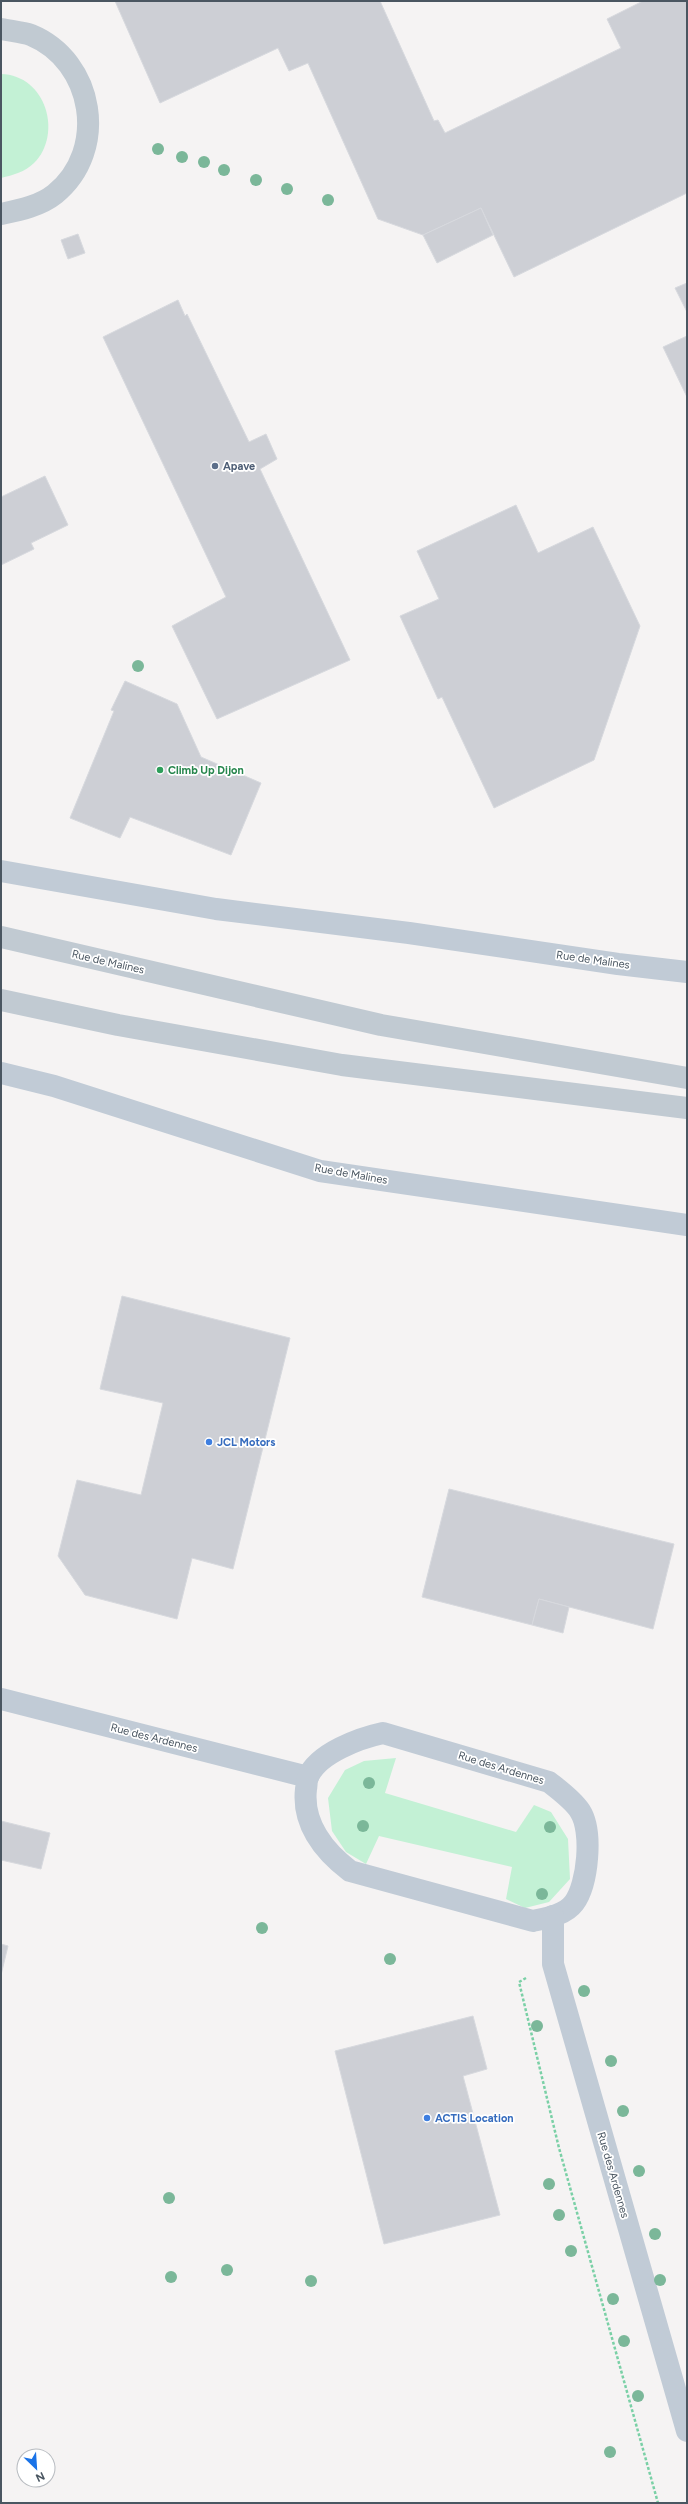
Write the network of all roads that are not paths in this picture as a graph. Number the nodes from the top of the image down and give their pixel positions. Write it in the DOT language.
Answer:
graph roads {
  1 [pos="1,29"];
  2 [pos="1,214"];
  3 [pos="1,871"];
  4 [pos="1,937"];
  5 [pos="687,972"];
  6 [pos="1,1000"];
  7 [pos="1,1073"];
  8 [pos="687,1078"];
  9 [pos="687,1108"];
  10 [pos="687,1225"];
  11 [pos="1,1699"];
  12 [pos="308,1777"];
  13 [pos="553,1916"];
  14 [pos="687,2431"];
  1 -- 2 [label="street"];
  3 -- 5 [label="main road, Rue de Malines"];
  4 -- 8 [label="street, Rue de Malines"];
  6 -- 9 [label="street"];
  7 -- 10 [label="main road, Rue de Malines"];
  11 -- 12 [label="main road, Rue des Ardennes"];
  12 -- 13 [label="main road, Rue des Ardennes"];
  12 -- 13 [label="main road, Rue des Ardennes"];
  13 -- 14 [label="main road, Rue des Ardennes"];
}
